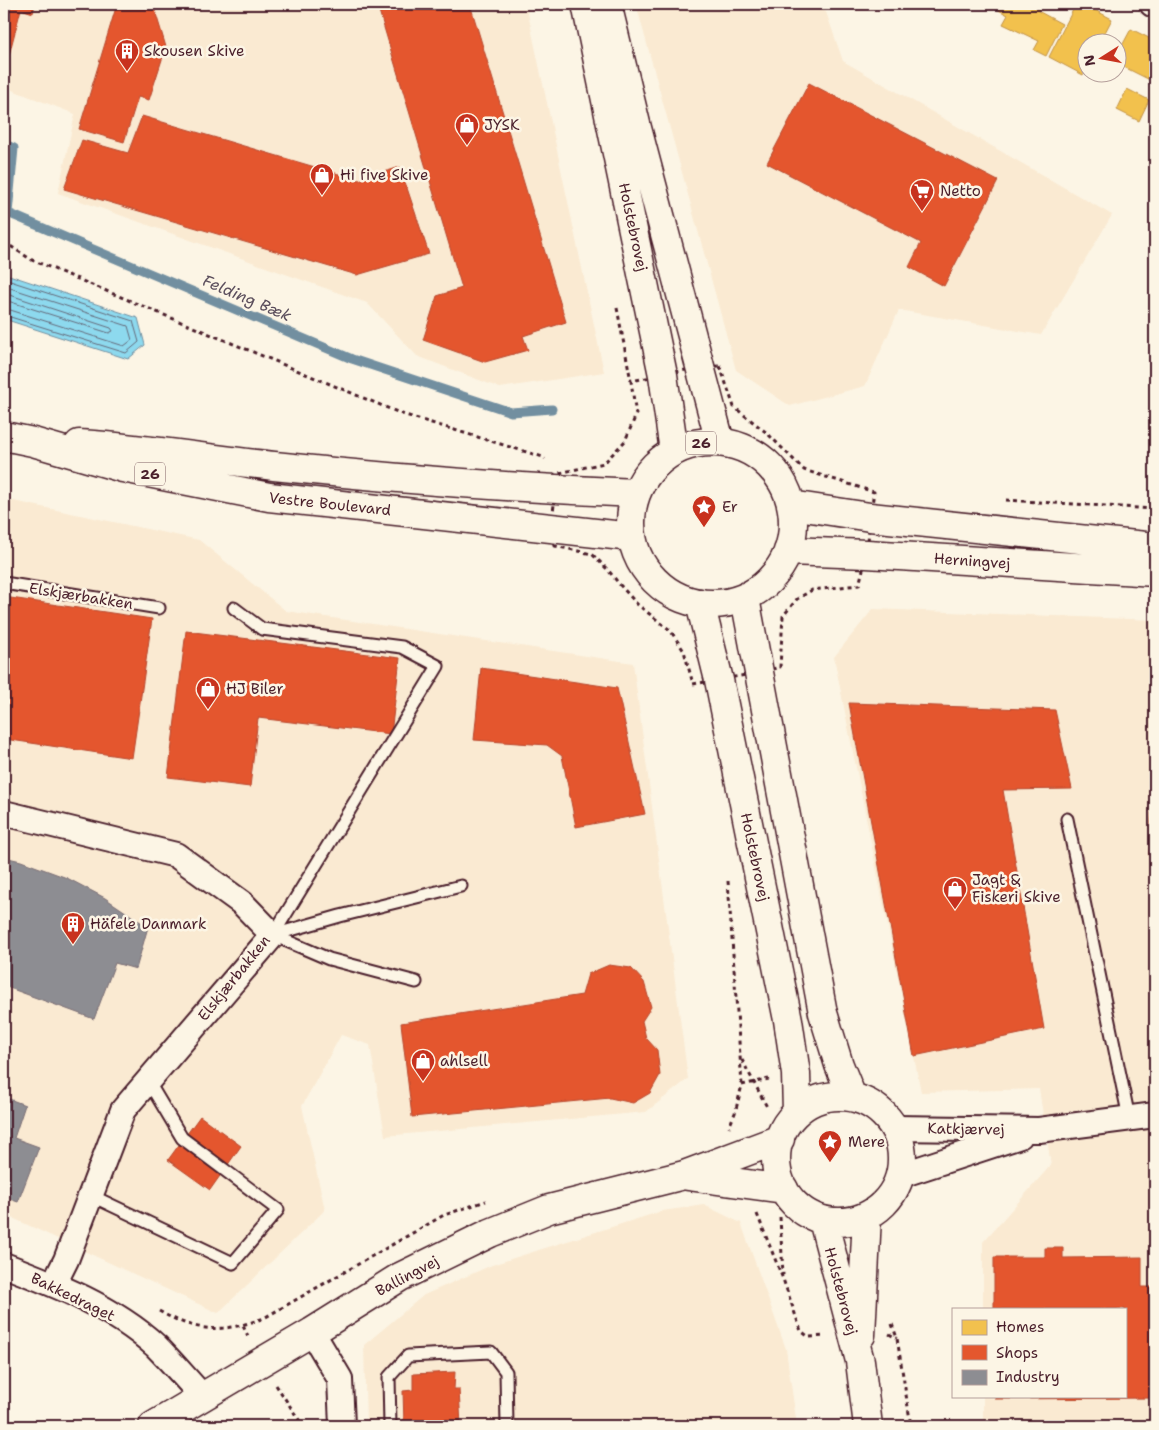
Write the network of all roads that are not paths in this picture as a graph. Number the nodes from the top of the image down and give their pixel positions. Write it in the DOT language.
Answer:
graph roads {
  1 [pos="586,4"];
  2 [pos="607,4"];
  3 [pos="4,436"];
  4 [pos="33,442"];
  5 [pos="720,442"];
  6 [pos="674,451"];
  7 [pos="636,494"];
  8 [pos="791,505"];
  9 [pos="632,537"];
  10 [pos="1155,547"];
  11 [pos="788,551"];
  12 [pos="1155,572"];
  13 [pos="4,583"];
  14 [pos="745,598"];
  15 [pos="700,603"];
  16 [pos="159,608"];
  17 [pos="234,608"];
  18 [pos="4,813"];
  19 [pos="1067,819"];
  20 [pos="461,886"];
  21 [pos="273,935"];
  22 [pos="416,982"];
  23 [pos="148,1081"];
  24 [pos="852,1097"];
  25 [pos="797,1112"];
  26 [pos="1155,1115"];
  27 [pos="1129,1118"];
  28 [pos="894,1128"];
  29 [pos="1039,1130"];
  30 [pos="781,1137"];
  31 [pos="901,1175"];
  32 [pos="684,1176"];
  33 [pos="784,1189"];
  34 [pos="90,1196"];
  35 [pos="867,1216"];
  36 [pos="823,1220"];
  37 [pos="4,1265"];
  38 [pos="54,1284"];
  39 [pos="857,1330"];
  40 [pos="312,1332"];
  41 [pos="203,1397"];
  42 [pos="153,1426"];
  43 [pos="342,1426"];
  44 [pos="390,1426"];
  45 [pos="507,1426"];
  46 [pos="868,1426"];
  1 -- 6 [label="main road, Holstebrovej"];
  2 -- 5 [label="main road, Holstebrovej"];
  3 -- 4 [label="main road, Vestre Boulevard / 26"];
  4 -- 7 [label="main road, Vestre Boulevard / 26"];
  4 -- 9 [label="main road, Vestre Boulevard / 26"];
  5 -- 6 [label="main road, 26"];
  5 -- 8 [label="main road, 26"];
  6 -- 7 [label="main road, 26"];
  7 -- 9 [label="main road, 26"];
  8 -- 10 [label="main road"];
  8 -- 11 [label="main road, 26"];
  9 -- 15 [label="main road, 26"];
  11 -- 12 [label="main road, Herningvej"];
  11 -- 14 [label="main road, 26"];
  13 -- 16 [label="lane, Elskjærbakken"];
  14 -- 15 [label="main road, 26"];
  14 -- 24 [label="main road"];
  15 -- 25 [label="main road, Holstebrovej"];
  17 -- 21 [label="lane"];
  18 -- 21 [label="street, Elskjærbakken"];
  19 -- 27 [label="lane"];
  20 -- 21 [label="lane"];
  21 -- 22 [label="lane"];
  21 -- 23 [label="street, Elskjærbakken"];
  23 -- 34 [label="street, Elskjærbakken"];
  23 -- 34 [label="lane"];
  24 -- 25 [label="main road"];
  24 -- 28 [label="main road"];
  25 -- 30 [label="main road"];
  26 -- 27 [label="street, Katkjærvej"];
  27 -- 29 [label="street, Katkjærvej"];
  28 -- 29 [label="street, Katkjærvej"];
  28 -- 31 [label="main road"];
  29 -- 31 [label="street, Katkjærvej"];
  30 -- 32 [label="main road, Ballingvej"];
  30 -- 33 [label="main road"];
  31 -- 35 [label="main road"];
  32 -- 33 [label="main road, Ballingvej"];
  32 -- 40 [label="main road, Ballingvej"];
  33 -- 36 [label="main road"];
  34 -- 38 [label="street, Elskjærbakken"];
  35 -- 36 [label="main road"];
  35 -- 39 [label="main road, Holstebrovej"];
  36 -- 39 [label="main road, Holstebrovej"];
  37 -- 38 [label="street, Bakkedraget"];
  38 -- 41 [label="street, Bakkedraget"];
  39 -- 46 [label="main road, Holstebrovej"];
  40 -- 41 [label="main road, Ballingvej"];
  40 -- 43 [label="street"];
  41 -- 42 [label="main road, Ballingvej"];
  44 -- 45 [label="lane"];
}
